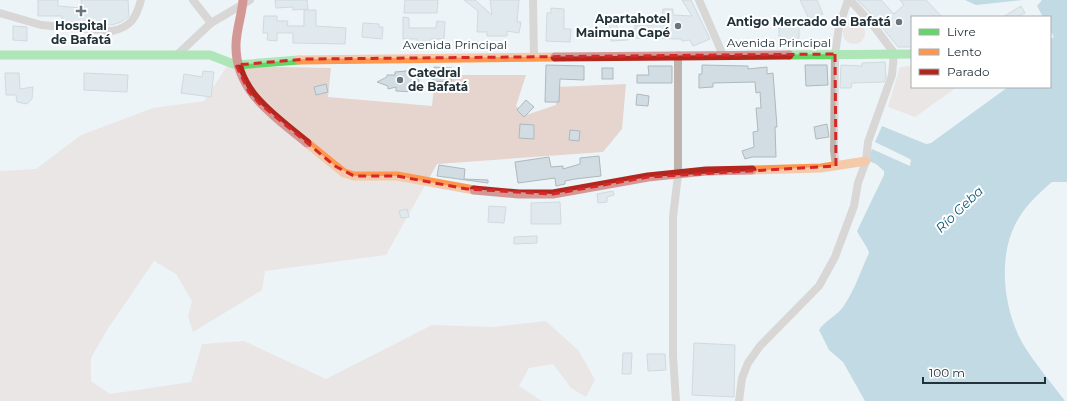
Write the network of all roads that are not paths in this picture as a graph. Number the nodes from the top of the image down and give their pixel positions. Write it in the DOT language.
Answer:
graph roads {
  1 [pos="141,0"];
  2 [pos="193,0"];
  3 [pos="533,0"];
  4 [pos="698,0"];
  5 [pos="849,0"];
  6 [pos="245,1"];
  7 [pos="0,13"];
  8 [pos="211,23"];
  9 [pos="894,53"];
  10 [pos="0,54"];
  11 [pos="835,54"];
  12 [pos="911,54"];
  13 [pos="177,55"];
  14 [pos="678,55"];
  15 [pos="723,55"];
  16 [pos="534,57"];
  17 [pos="236,65"];
  18 [pos="866,161"];
  19 [pos="836,166"];
  20 [pos="678,175"];
  21 [pos="676,401"];
  22 [pos="739,401"];
  1 -- 7 [label="street"];
  2 -- 8 [label="street"];
  3 -- 16 [label="street"];
  4 -- 15 [label="street"];
  5 -- 9 [label="street"];
  5 -- 11 [label="street"];
  6 -- 8 [label="street"];
  6 -- 17 [label="street"];
  8 -- 13 [label="street"];
  9 -- 11 [label="street, Avenida Principal"];
  9 -- 12 [label="street, Avenida Principal"];
  9 -- 18 [label="street"];
  10 -- 13 [label="street, Avenida Principal"];
  11 -- 15 [label="street, Avenida Principal"];
  11 -- 19 [label="street"];
  13 -- 17 [label="street, Avenida Principal"];
  14 -- 15 [label="street, Avenida Principal"];
  14 -- 16 [label="street, Avenida Principal"];
  14 -- 20 [label="street"];
  16 -- 17 [label="street, Avenida Principal"];
  17 -- 20 [label="street"];
  18 -- 19 [label="street"];
  18 -- 22 [label="street"];
  19 -- 20 [label="street"];
  20 -- 21 [label="street"];
}
